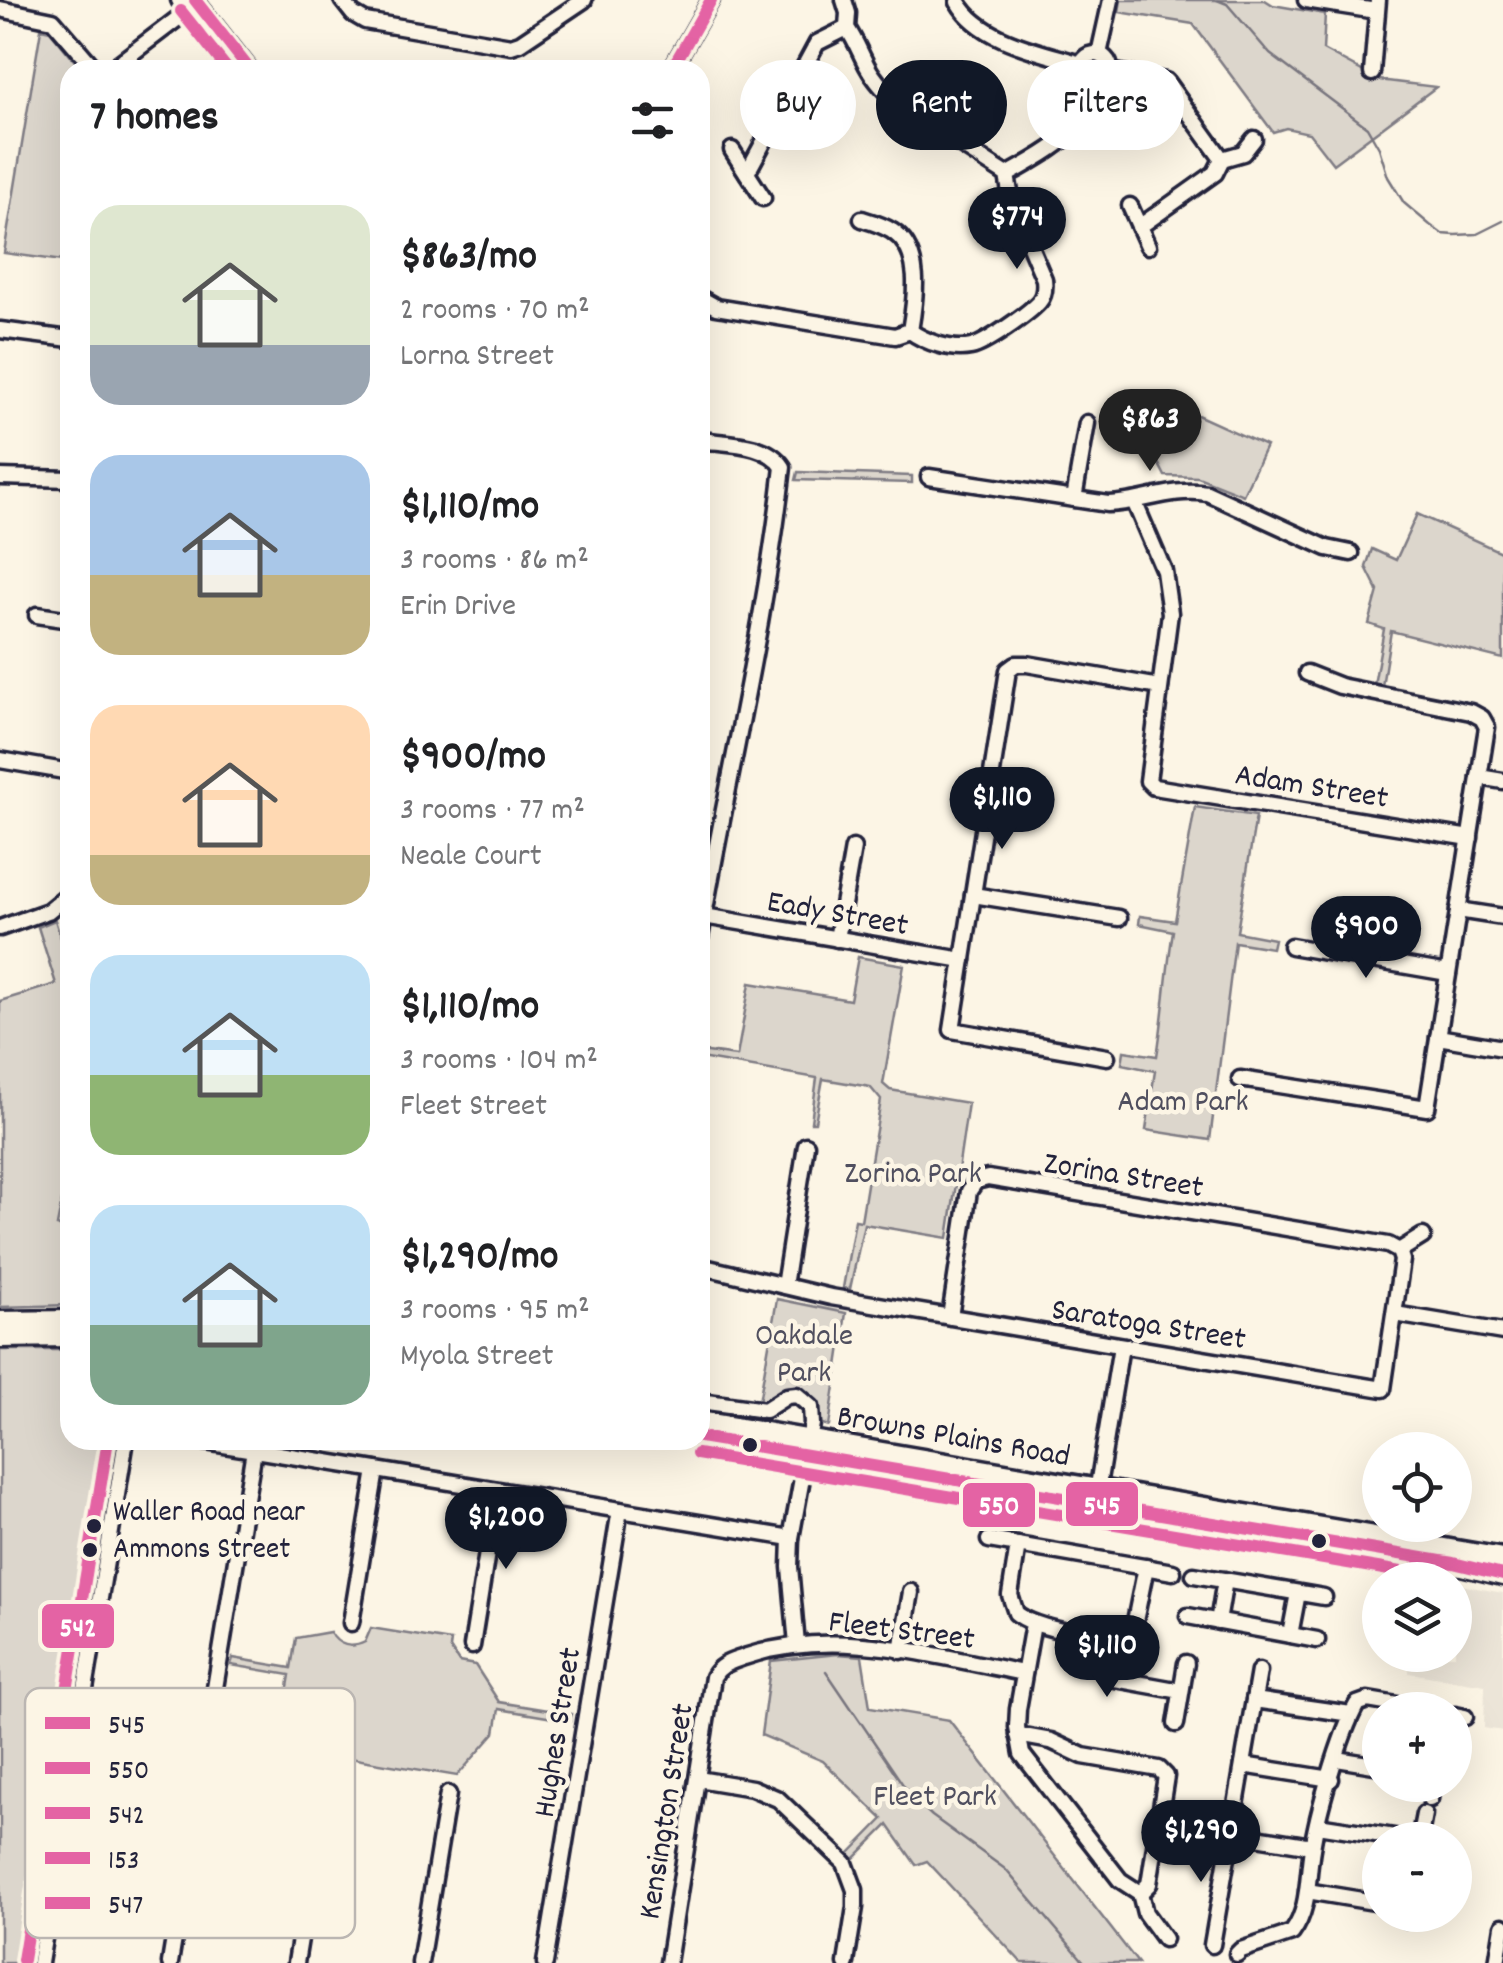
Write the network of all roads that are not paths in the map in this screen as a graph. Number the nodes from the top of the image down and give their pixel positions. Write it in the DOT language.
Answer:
graph roads {
  1 [pos="342,0"];
  2 [pos="584,0"];
  3 [pos="711,0"];
  4 [pos="844,0"];
  5 [pos="1111,0"];
  6 [pos="1306,0"];
  7 [pos="959,1"];
  8 [pos="190,4"];
  9 [pos="1377,6"];
  10 [pos="0,9"];
  11 [pos="847,28"];
  12 [pos="1099,54"];
  13 [pos="87,60"];
  14 [pos="122,60"];
  15 [pos="226,60"];
  16 [pos="241,60"];
  17 [pos="677,60"];
  18 [pos="1068,60"];
  19 [pos="1085,60"];
  20 [pos="1107,60"];
  21 [pos="1372,73"];
  22 [pos="1184,106"];
  23 [pos="1254,139"];
  24 [pos="732,150"];
  25 [pos="1047,150"];
  26 [pos="1222,160"];
  27 [pos="747,172"];
  28 [pos="1008,175"];
  29 [pos="764,198"];
  30 [pos="1130,206"];
  31 [pos="862,219"];
  32 [pos="1139,227"];
  33 [pos="1148,246"];
  34 [pos="710,304"];
  35 [pos="0,330"];
  36 [pos="910,331"];
  37 [pos="60,338"];
  38 [pos="1087,424"];
  39 [pos="710,441"];
  40 [pos="929,476"];
  41 [pos="0,477"];
  42 [pos="60,479"];
  43 [pos="1074,499"];
  44 [pos="1134,501"];
  45 [pos="1352,553"];
  46 [pos="38,615"];
  47 [pos="60,618"];
  48 [pos="1308,674"];
  49 [pos="1160,686"];
  50 [pos="0,760"];
  51 [pos="60,770"];
  52 [pos="1480,777"];
  53 [pos="1503,781"];
  54 [pos="710,830"];
  55 [pos="718,831"];
  56 [pos="1470,838"];
  57 [pos="853,848"];
  58 [pos="710,880"];
  59 [pos="973,895"];
  60 [pos="60,899"];
  61 [pos="1458,910"];
  62 [pos="710,917"];
  63 [pos="1503,917"];
  64 [pos="1119,918"];
  65 [pos="0,928"];
  66 [pos="837,939"];
  67 [pos="1291,946"];
  68 [pos="963,960"];
  69 [pos="1448,973"];
  70 [pos="1438,1037"];
  71 [pos="1503,1048"];
  72 [pos="1107,1057"];
  73 [pos="1240,1079"];
  74 [pos="806,1145"];
  75 [pos="1422,1236"];
  76 [pos="1399,1251"];
  77 [pos="710,1268"];
  78 [pos="784,1286"];
  79 [pos="1395,1314"];
  80 [pos="950,1317"];
  81 [pos="60,1320"];
  82 [pos="0,1321"];
  83 [pos="1503,1332"];
  84 [pos="60,1337"];
  85 [pos="0,1338"];
  86 [pos="1122,1346"];
  87 [pos="710,1402"];
  88 [pos="710,1423"];
  89 [pos="710,1439"];
  90 [pos="807,1447"];
  91 [pos="124,1450"];
  92 [pos="254,1450"];
  93 [pos="376,1470"];
  94 [pos="497,1490"];
  95 [pos="1096,1496"];
  96 [pos="620,1510"];
  97 [pos="792,1538"];
  98 [pos="989,1540"];
  99 [pos="1018,1546"];
  100 [pos="1500,1557"];
  101 [pos="1146,1567"];
  102 [pos="1173,1572"];
  103 [pos="1194,1575"];
  104 [pos="1503,1575"];
  105 [pos="1225,1580"];
  106 [pos="911,1592"];
  107 [pos="1298,1593"];
  108 [pos="1324,1597"];
  109 [pos="1188,1616"];
  110 [pos="1218,1622"];
  111 [pos="351,1624"];
  112 [pos="1032,1631"];
  113 [pos="1290,1635"];
  114 [pos="1112,1638"];
  115 [pos="1317,1640"];
  116 [pos="797,1645"];
  117 [pos="472,1646"];
  118 [pos="901,1651"];
  119 [pos="1186,1663"];
  120 [pos="718,1669"];
  121 [pos="1259,1671"];
  122 [pos="1024,1672"];
  123 [pos="85,1688"];
  124 [pos="215,1688"];
  125 [pos="1181,1691"];
  126 [pos="1254,1700"];
  127 [pos="1362,1702"];
  128 [pos="1351,1714"];
  129 [pos="1176,1724"];
  130 [pos="1018,1735"];
  131 [pos="1338,1759"];
  132 [pos="1362,1763"];
  133 [pos="1243,1765"];
  134 [pos="698,1779"];
  135 [pos="1332,1779"];
  136 [pos="448,1794"];
  137 [pos="1318,1824"];
  138 [pos="1362,1831"];
  139 [pos="1232,1833"];
  140 [pos="1312,1846"];
  141 [pos="1308,1891"];
  142 [pos="1140,1894"];
  143 [pos="1362,1900"];
  144 [pos="1503,1926"];
  145 [pos="44,1938"];
  146 [pos="174,1938"];
  147 [pos="300,1938"];
  148 [pos="1164,1939"];
  149 [pos="1212,1945"];
  150 [pos="1237,1954"];
  151 [pos="849,1962"];
  152 [pos="40,1963"];
  153 [pos="170,1963"];
  154 [pos="296,1963"];
  155 [pos="420,1963"];
  156 [pos="545,1963"];
  157 [pos="668,1963"];
  158 [pos="1497,1963"];
  1 -- 2 [label="street"];
  3 -- 17 [label="street"];
  4 -- 11 [label="street"];
  5 -- 12 [label="street"];
  6 -- 9 [label="street"];
  7 -- 18 [label="street"];
  8 -- 14 [label="street"];
  8 -- 15 [label="street"];
  8 -- 16 [label="street"];
  9 -- 21 [label="street"];
  10 -- 13 [label="street"];
  11 -- 27 [label="street"];
  11 -- 28 [label="street"];
  12 -- 19 [label="street"];
  12 -- 20 [label="street"];
  22 -- 26 [label="street"];
  23 -- 26 [label="street"];
  24 -- 27 [label="street"];
  25 -- 28 [label="street"];
  26 -- 32 [label="street"];
  27 -- 29 [label="street"];
  28 -- 36 [label="street"];
  30 -- 32 [label="street"];
  31 -- 36 [label="street"];
  32 -- 33 [label="street"];
  34 -- 36 [label="street"];
  35 -- 37 [label="street"];
  38 -- 43 [label="street"];
  39 -- 55 [label="street"];
  40 -- 43 [label="street"];
  41 -- 42 [label="street"];
  43 -- 44 [label="street"];
  44 -- 45 [label="street"];
  44 -- 49 [label="street, Adam Street"];
  46 -- 47 [label="street"];
  48 -- 52 [label="street"];
  49 -- 56 [label="street, Adam Street"];
  49 -- 59 [label="street"];
  50 -- 51 [label="street"];
  52 -- 53 [label="street"];
  52 -- 56 [label="street"];
  54 -- 55 [label="street"];
  55 -- 58 [label="street"];
  56 -- 61 [label="street"];
  57 -- 66 [label="street"];
  59 -- 64 [label="street"];
  59 -- 68 [label="street"];
  60 -- 65 [label="street"];
  61 -- 63 [label="street"];
  61 -- 69 [label="street"];
  62 -- 66 [label="street, Eady Street"];
  66 -- 68 [label="street, Eady Street"];
  67 -- 69 [label="street"];
  68 -- 72 [label="street"];
  69 -- 70 [label="street"];
  70 -- 71 [label="street"];
  70 -- 73 [label="street"];
  74 -- 78 [label="street"];
  75 -- 76 [label="street"];
  76 -- 79 [label="street"];
  76 -- 80 [label="street, Zorina Street"];
  77 -- 78 [label="street, Saratoga Street"];
  78 -- 80 [label="street, Saratoga Street"];
  79 -- 83 [label="street"];
  79 -- 86 [label="street, Saratoga Street"];
  80 -- 86 [label="street, Saratoga Street"];
  81 -- 82 [label="main road"];
  84 -- 85 [label="main road"];
  86 -- 95 [label="street"];
  87 -- 90 [label="street, Browns Plains Road"];
  88 -- 90 [label="main road, Browns Plains Road"];
  89 -- 90 [label="main road, Browns Plains Road"];
  90 -- 95 [label="main road, Browns Plains Road"];
  90 -- 97 [label="street"];
  91 -- 123 [label="street"];
  92 -- 93 [label="street"];
  92 -- 124 [label="street"];
  93 -- 94 [label="street"];
  93 -- 111 [label="street"];
  94 -- 96 [label="street"];
  94 -- 117 [label="street"];
  95 -- 100 [label="main road, Browns Plains Road"];
  95 -- 104 [label="main road, Browns Plains Road"];
  96 -- 97 [label="street"];
  96 -- 156 [label="street, Hughes Street"];
  97 -- 116 [label="street"];
  98 -- 99 [label="street"];
  99 -- 101 [label="street"];
  99 -- 112 [label="street"];
  101 -- 102 [label="street"];
  101 -- 114 [label="street"];
  103 -- 105 [label="street"];
  105 -- 107 [label="street"];
  105 -- 110 [label="street"];
  106 -- 118 [label="street"];
  107 -- 108 [label="street"];
  107 -- 113 [label="street"];
  109 -- 110 [label="street"];
  110 -- 113 [label="street"];
  112 -- 114 [label="street"];
  112 -- 122 [label="street"];
  113 -- 115 [label="street"];
  114 -- 125 [label="street"];
  116 -- 118 [label="street, Fleet Street"];
  116 -- 120 [label="street, Fleet Street"];
  118 -- 122 [label="street, Fleet Street"];
  119 -- 125 [label="street"];
  120 -- 134 [label="street, Kensington Street"];
  121 -- 126 [label="street"];
  122 -- 130 [label="street"];
  125 -- 129 [label="street"];
  126 -- 128 [label="street"];
  126 -- 133 [label="street"];
  127 -- 128 [label="street"];
  128 -- 131 [label="street"];
  130 -- 142 [label="street"];
  130 -- 142 [label="street"];
  131 -- 132 [label="street"];
  131 -- 135 [label="street"];
  133 -- 135 [label="street"];
  133 -- 139 [label="street"];
  134 -- 151 [label="street"];
  134 -- 157 [label="street, Kensington Street"];
  135 -- 137 [label="street"];
  136 -- 155 [label="street"];
  137 -- 138 [label="street"];
  137 -- 140 [label="street"];
  139 -- 140 [label="street"];
  139 -- 149 [label="street"];
  140 -- 141 [label="street"];
  141 -- 143 [label="street"];
  141 -- 150 [label="street"];
  142 -- 148 [label="street"];
  144 -- 158 [label="street"];
  145 -- 152 [label="street"];
  146 -- 153 [label="street"];
  147 -- 154 [label="street"];
}
